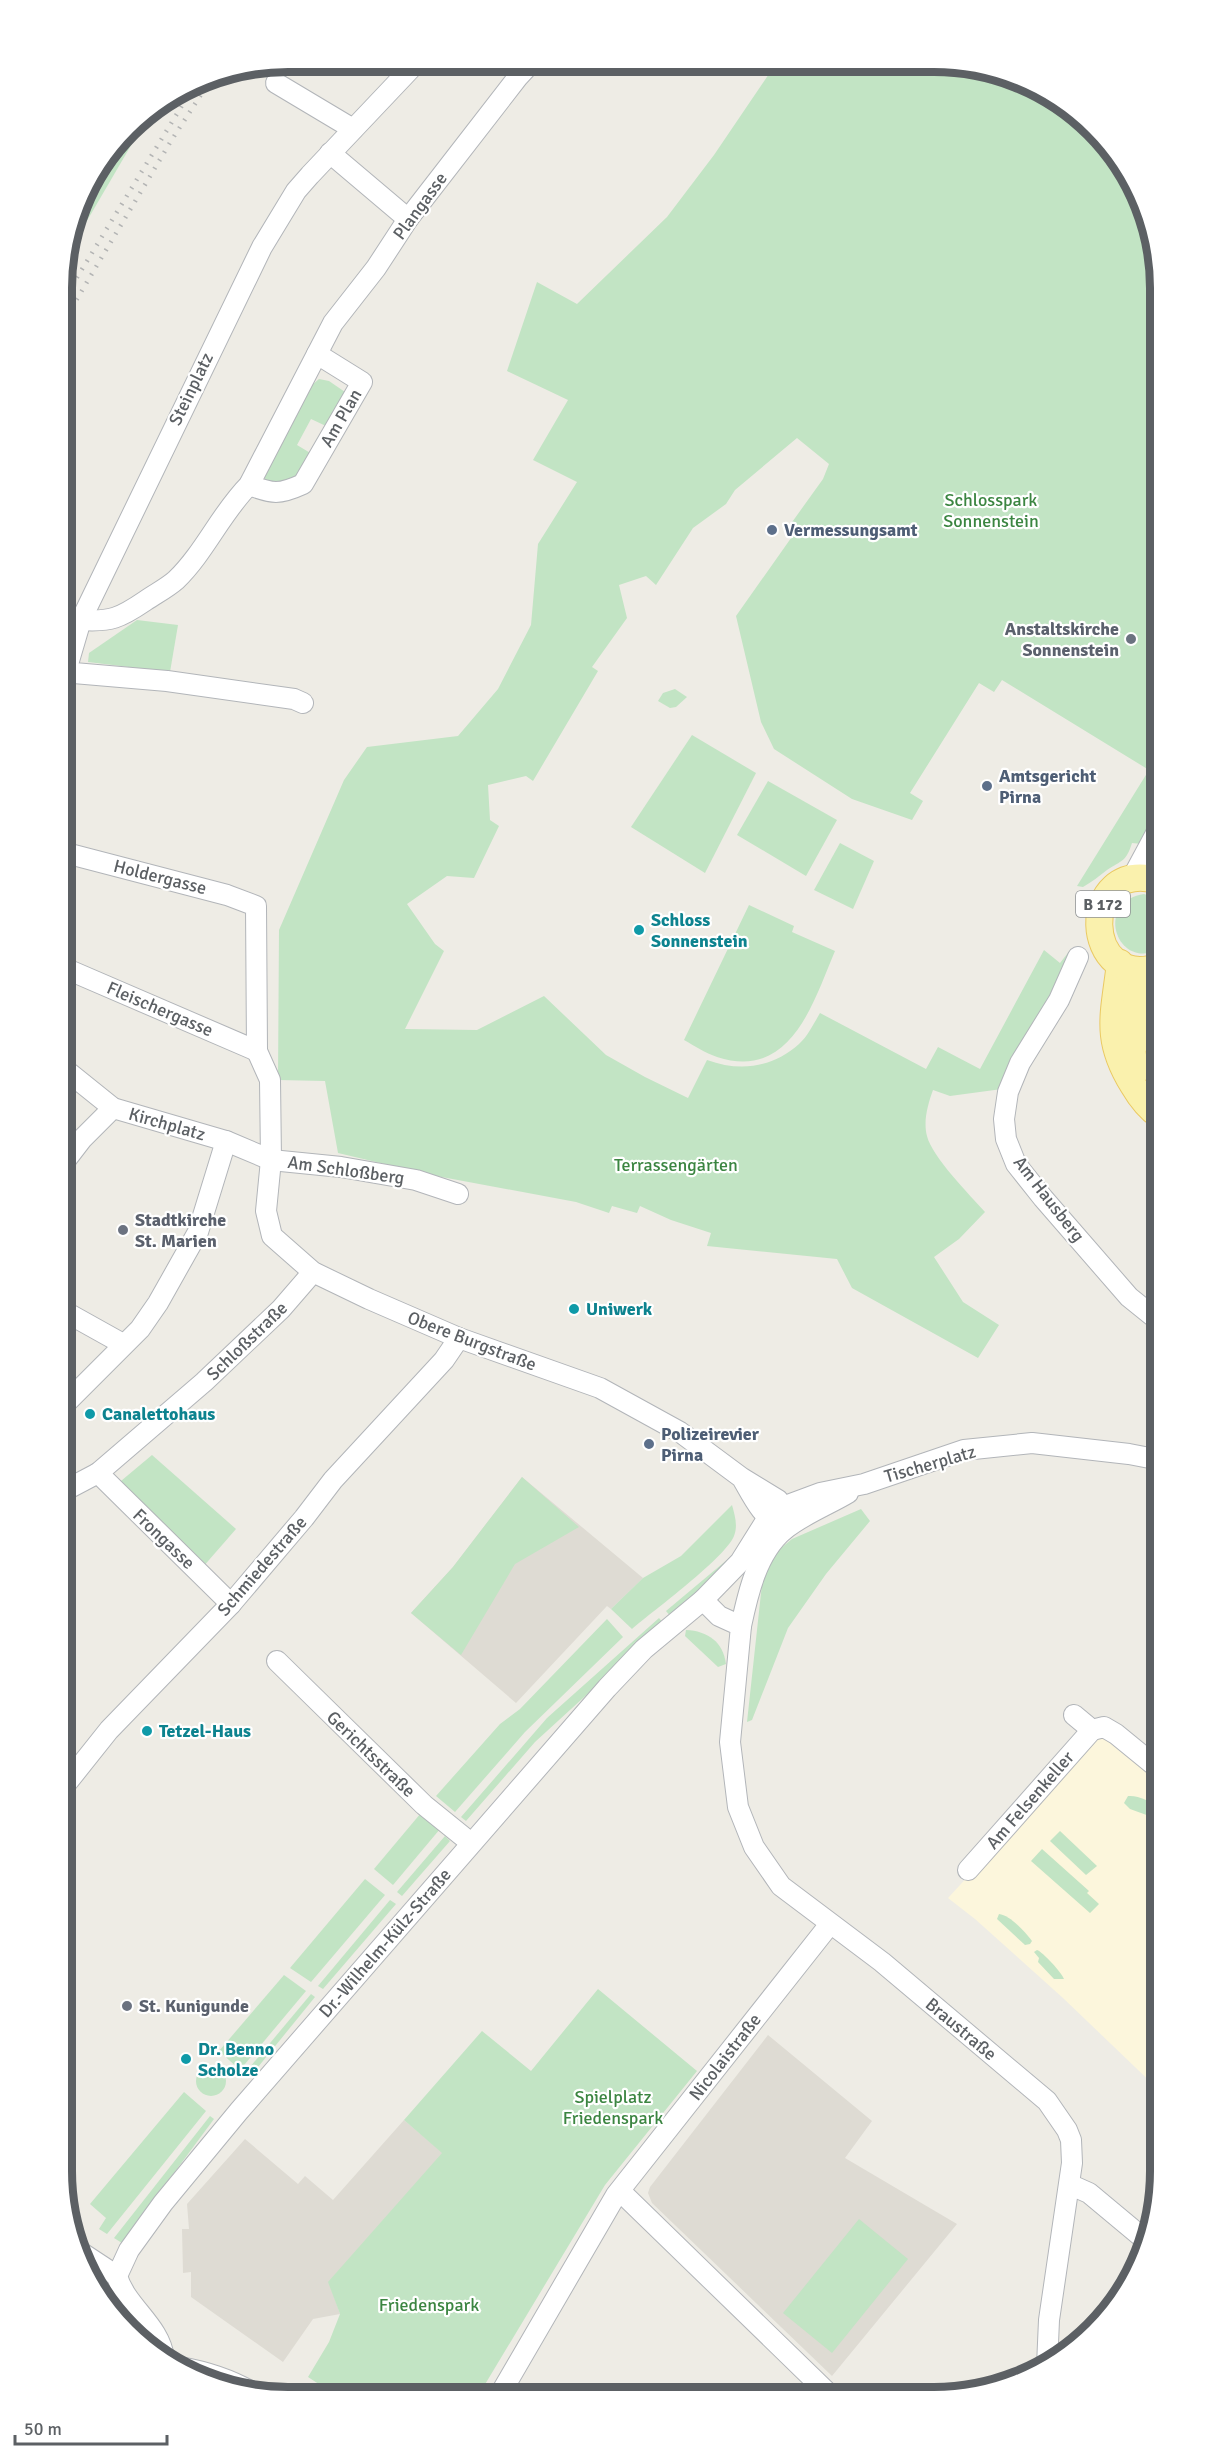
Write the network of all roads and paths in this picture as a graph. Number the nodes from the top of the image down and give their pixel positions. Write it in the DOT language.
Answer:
graph roads {
  1 [pos="407,72"];
  2 [pos="523,72"];
  3 [pos="276,83"];
  4 [pos="353,129"];
  5 [pos="330,153"];
  6 [pos="408,219"];
  7 [pos="317,354"];
  8 [pos="249,485"];
  9 [pos="81,620"];
  10 [pos="72,647"];
  11 [pos="72,672"];
  12 [pos="303,703"];
  13 [pos="1150,845"];
  14 [pos="72,855"];
  15 [pos="1150,879"];
  16 [pos="1131,880"];
  17 [pos="256,906"];
  18 [pos="1078,957"];
  19 [pos="1120,963"];
  20 [pos="1150,968"];
  21 [pos="72,971"];
  22 [pos="1150,974"];
  23 [pos="1150,1014"];
  24 [pos="257,1051"];
  25 [pos="1133,1060"];
  26 [pos="72,1075"];
  27 [pos="1150,1101"];
  28 [pos="1150,1106"];
  29 [pos="113,1108"];
  30 [pos="226,1141"];
  31 [pos="72,1152"];
  32 [pos="271,1160"];
  33 [pos="458,1194"];
  34 [pos="313,1272"];
  35 [pos="1150,1314"];
  36 [pos="72,1316"];
  37 [pos="459,1338"];
  38 [pos="123,1344"];
  39 [pos="72,1397"];
  40 [pos="1150,1458"];
  41 [pos="96,1474"];
  42 [pos="742,1478"];
  43 [pos="864,1484"];
  44 [pos="72,1487"];
  45 [pos="785,1506"];
  46 [pos="767,1519"];
  47 [pos="784,1530"];
  48 [pos="749,1564"];
  49 [pos="703,1600"];
  50 [pos="233,1601"];
  51 [pos="672,1626"];
  52 [pos="741,1626"];
  53 [pos="276,1661"];
  54 [pos="1074,1715"];
  55 [pos="1092,1730"];
  56 [pos="730,1742"];
  57 [pos="1150,1762"];
  58 [pos="72,1776"];
  59 [pos="471,1843"];
  60 [pos="968,1870"];
  61 [pos="830,1924"];
  62 [pos="1071,2185"];
  63 [pos="620,2191"];
  64 [pos="1140,2236"];
  65 [pos="90,2258"];
  66 [pos="117,2276"];
  67 [pos="162,2347"];
  68 [pos="1047,2355"];
  69 [pos="210,2373"];
  70 [pos="226,2378"];
  71 [pos="504,2387"];
  72 [pos="822,2387"];
  1 -- 4 [label="street, Steinplatz"];
  2 -- 6 [label="street, Plangasse"];
  3 -- 4 [label="street"];
  4 -- 5 [label="street, Steinplatz"];
  5 -- 6 [label="street"];
  5 -- 9 [label="street, Steinplatz"];
  6 -- 7 [label="street, Plangasse"];
  7 -- 8 [label="street"];
  7 -- 8 [label="street, Am Plan"];
  8 -- 9 [label="street"];
  9 -- 10 [label="street, Steinplatz"];
  11 -- 12 [label="street"];
  13 -- 16 [label="street"];
  14 -- 17 [label="street, Holdergasse"];
  15 -- 16 [label="main road, B 172"];
  16 -- 19 [label="main road, B 172"];
  17 -- 24 [label="street, Am Schloßberg"];
  18 -- 35 [label="street, Am Hausberg"];
  19 -- 20 [label="main road"];
  19 -- 28 [label="main road"];
  21 -- 24 [label="street, Fleischergasse"];
  22 -- 25 [label="main road"];
  23 -- 25 [label="main road"];
  24 -- 32 [label="street, Am Schloßberg"];
  25 -- 27 [label="main road"];
  26 -- 29 [label="street"];
  29 -- 30 [label="street, Kirchplatz"];
  29 -- 31 [label="street, Kirchplatz"];
  30 -- 32 [label="street, Kirchplatz"];
  30 -- 38 [label="street, Kirchplatz"];
  32 -- 33 [label="street, Am Schloßberg"];
  32 -- 34 [label="street, Obere Burgstraße"];
  34 -- 37 [label="street, Obere Burgstraße"];
  34 -- 41 [label="street, Schloßstraße"];
  36 -- 38 [label="street"];
  37 -- 42 [label="street, Obere Burgstraße"];
  37 -- 50 [label="street, Schmiedestraße"];
  38 -- 39 [label="street, Kirchplatz"];
  40 -- 43 [label="street, Tischerplatz"];
  41 -- 44 [label="street, Schloßstraße"];
  41 -- 50 [label="street, Frongasse"];
  42 -- 45 [label="street, Obere Burgstraße"];
  42 -- 46 [label="street, Obere Burgstraße"];
  43 -- 45 [label="street, Tischerplatz"];
  43 -- 47 [label="street, Tischerplatz"];
  45 -- 46 [label="street, Tischerplatz"];
  45 -- 47 [label="street"];
  46 -- 47 [label="street"];
  46 -- 48 [label="street, Tischerplatz"];
  47 -- 48 [label="street, Tischerplatz"];
  48 -- 49 [label="street, Tischerplatz"];
  48 -- 52 [label="street, Tischerplatz"];
  49 -- 51 [label="street, Tischerplatz"];
  49 -- 52 [label="street"];
  50 -- 58 [label="street, Schmiedestraße"];
  51 -- 59 [label="street, Dr.-Wilhelm-Külz-Straße"];
  52 -- 56 [label="street, Tischerplatz"];
  53 -- 59 [label="street, Gerichtsstraße"];
  54 -- 55 [label="street"];
  55 -- 57 [label="street"];
  55 -- 60 [label="street, Am Felsenkeller"];
  56 -- 61 [label="street, Braustraße"];
  59 -- 66 [label="street, Dr.-Wilhelm-Külz-Straße"];
  61 -- 62 [label="street, Braustraße"];
  61 -- 63 [label="street, Nicolaistraße"];
  62 -- 64 [label="street"];
  62 -- 68 [label="street, Braustraße"];
  63 -- 71 [label="street, Nicolaistraße"];
  63 -- 72 [label="street"];
  65 -- 66 [label="street"];
  66 -- 67 [label="street"];
  69 -- 70 [label="street"];
}
